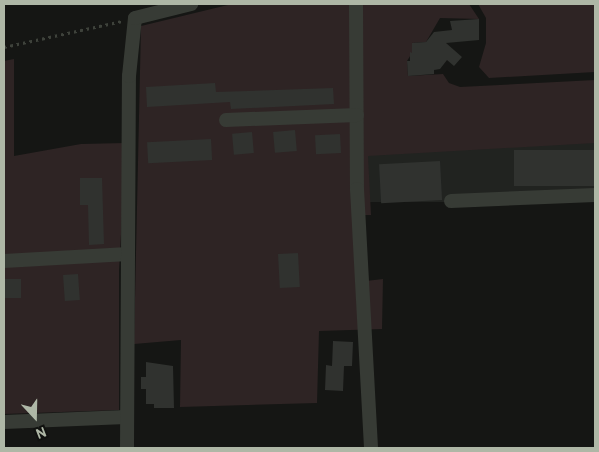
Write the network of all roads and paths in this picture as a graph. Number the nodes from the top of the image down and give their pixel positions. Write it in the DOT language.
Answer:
graph roads {
  1 [pos="191,4"];
  2 [pos="356,4"];
  3 [pos="135,18"];
  4 [pos="4,47"];
  5 [pos="357,114"];
  6 [pos="226,120"];
  7 [pos="595,195"];
  8 [pos="451,201"];
  9 [pos="128,254"];
  10 [pos="4,261"];
  11 [pos="126,417"];
  12 [pos="4,422"];
  13 [pos="127,448"];
  14 [pos="371,448"];
  1 -- 3 [label="street"];
  2 -- 5 [label="street"];
  3 -- 4 [label="path"];
  3 -- 9 [label="street"];
  5 -- 6 [label="street"];
  5 -- 14 [label="street"];
  7 -- 8 [label="street"];
  9 -- 10 [label="street"];
  9 -- 11 [label="street"];
  11 -- 12 [label="street"];
  11 -- 13 [label="street"];
}
